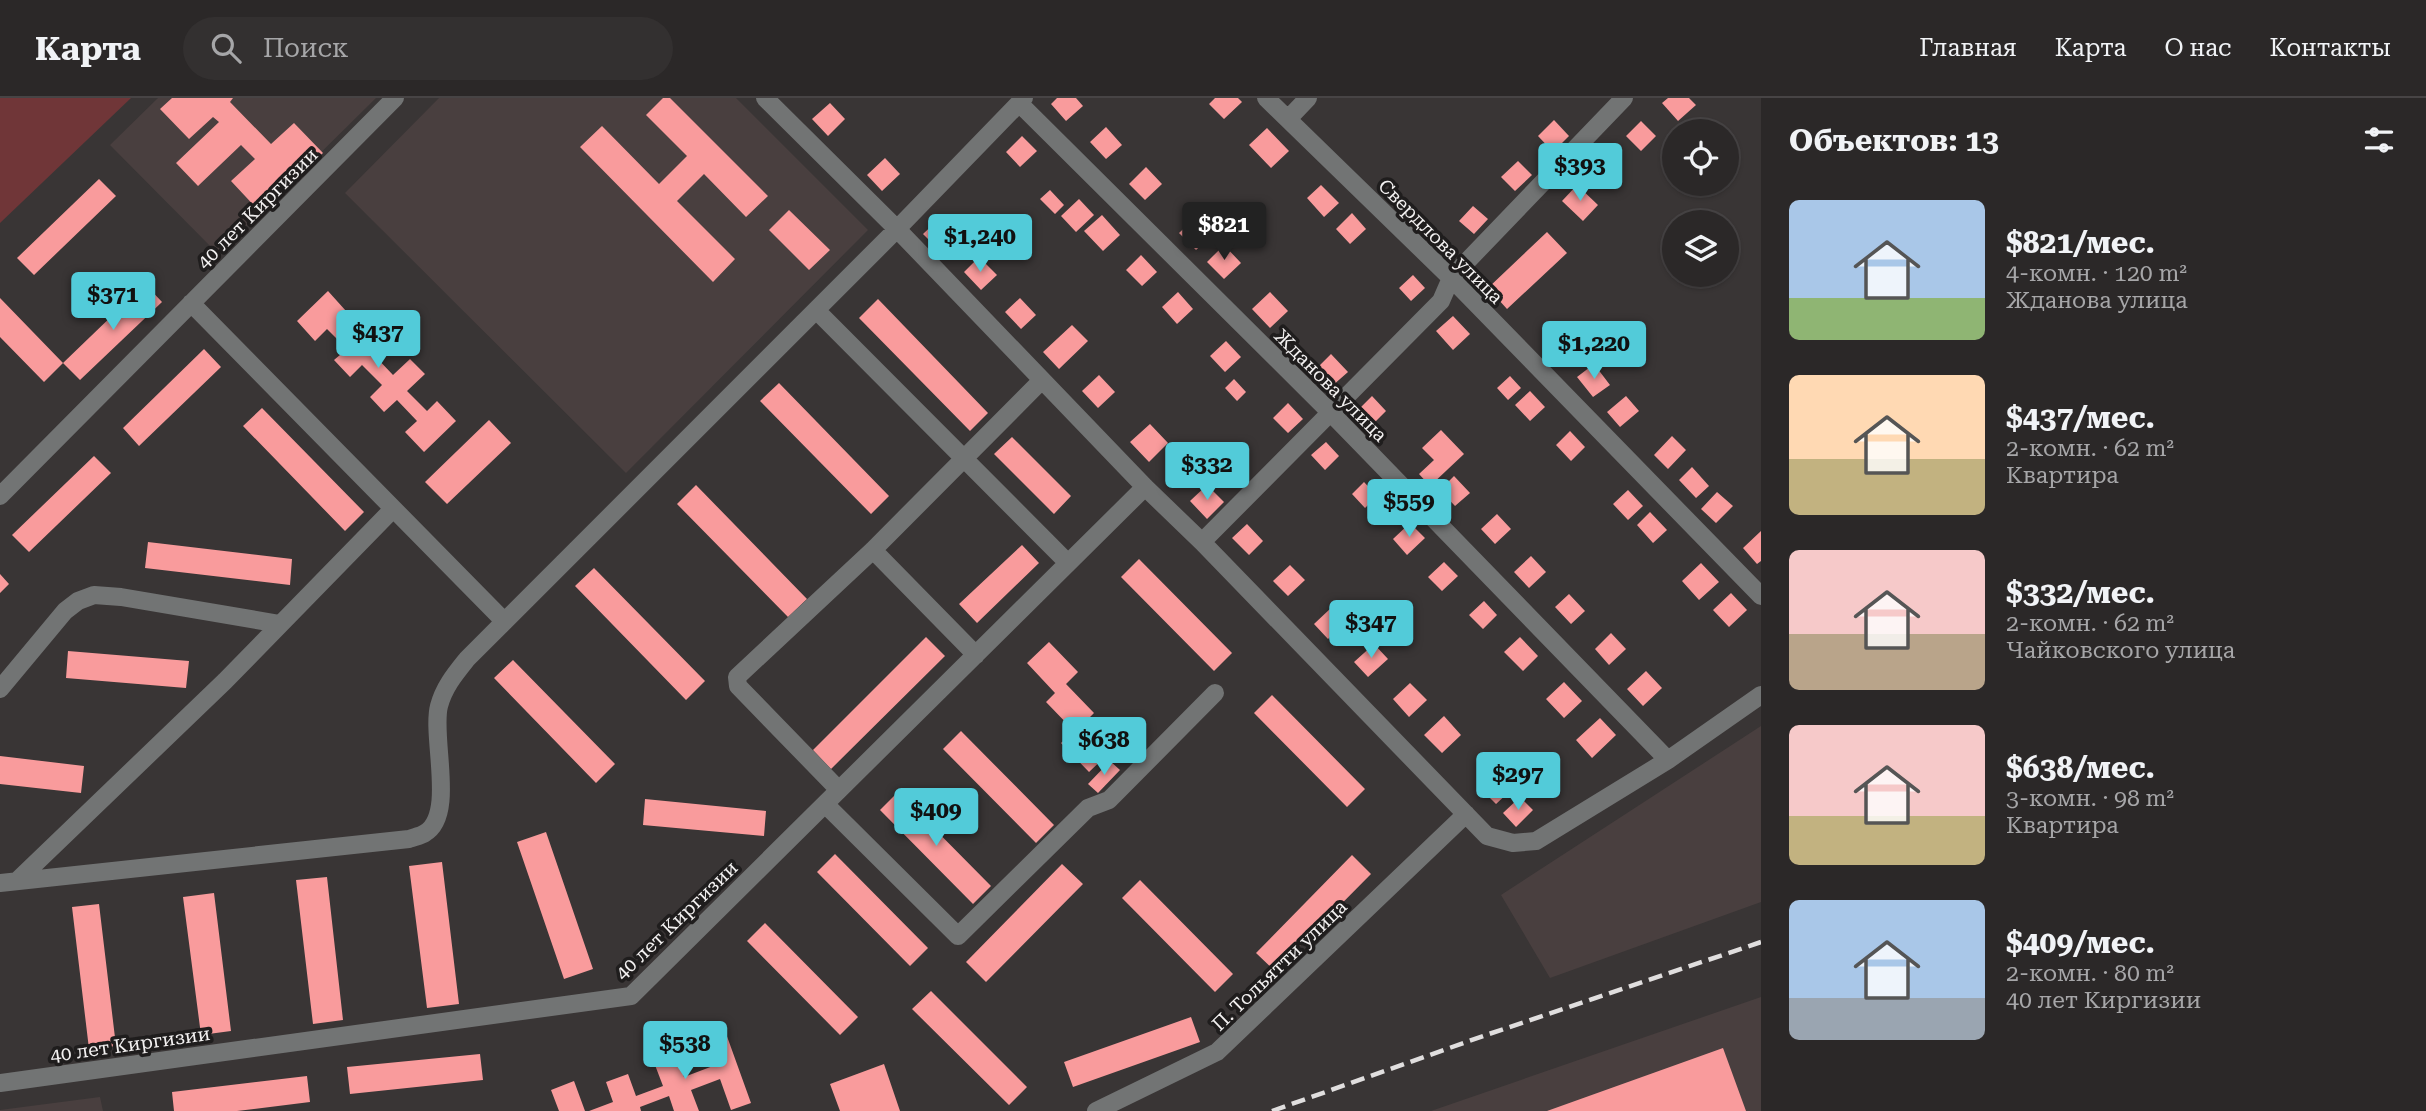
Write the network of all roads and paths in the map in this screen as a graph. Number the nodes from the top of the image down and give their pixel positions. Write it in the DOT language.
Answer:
graph roads {
  1 [pos="395,98"];
  2 [pos="765,98"];
  3 [pos="1266,98"];
  4 [pos="1308,98"];
  5 [pos="1624,98"];
  6 [pos="1022,101"];
  7 [pos="1288,119"];
  8 [pos="897,229"];
  9 [pos="1451,278"];
  10 [pos="191,303"];
  11 [pos="816,310"];
  12 [pos="1042,380"];
  13 [pos="1331,413"];
  14 [pos="963,459"];
  15 [pos="1145,487"];
  16 [pos="0,496"];
  17 [pos="393,509"];
  18 [pos="1202,542"];
  19 [pos="873,550"];
  20 [pos="1068,563"];
  21 [pos="1761,596"];
  22 [pos="504,621"];
  23 [pos="280,624"];
  24 [pos="976,654"];
  25 [pos="0,689"];
  26 [pos="1214,693"];
  27 [pos="1761,695"];
  28 [pos="1668,760"];
  29 [pos="839,790"];
  30 [pos="825,804"];
  31 [pos="1466,814"];
  32 [pos="18,880"];
  33 [pos="0,883"];
  34 [pos="0,1083"];
  35 [pos="1096,1111"];
  1 -- 10 [label="street, 40 лет Киргизии"];
  2 -- 8 [label="street"];
  3 -- 7 [label="street, Свердлова улица"];
  4 -- 7 [label="street"];
  5 -- 9 [label="street"];
  6 -- 8 [label="street"];
  6 -- 13 [label="street, Жданова улица"];
  7 -- 9 [label="street, Свердлова улица"];
  8 -- 11 [label="street"];
  8 -- 12 [label="street"];
  9 -- 13 [label="street"];
  9 -- 21 [label="street, Свердлова улица"];
  10 -- 16 [label="street, 40 лет Киргизии"];
  10 -- 17 [label="street"];
  11 -- 14 [label="street"];
  11 -- 22 [label="street"];
  12 -- 14 [label="street"];
  12 -- 15 [label="street"];
  13 -- 18 [label="street"];
  13 -- 28 [label="street, Жданова улица"];
  14 -- 19 [label="street"];
  14 -- 20 [label="street"];
  15 -- 18 [label="street"];
  15 -- 20 [label="street, 40 лет Киргизии"];
  17 -- 22 [label="street"];
  17 -- 23 [label="street"];
  18 -- 31 [label="street"];
  19 -- 24 [label="street"];
  19 -- 29 [label="street"];
  20 -- 24 [label="street, 40 лет Киргизии"];
  22 -- 32 [label="street"];
  23 -- 25 [label="street"];
  23 -- 32 [label="street"];
  24 -- 29 [label="street, 40 лет Киргизии"];
  26 -- 30 [label="street"];
  27 -- 28 [label="street"];
  28 -- 31 [label="street"];
  29 -- 30 [label="street, 40 лет Киргизии"];
  30 -- 34 [label="street, 40 лет Киргизии"];
  31 -- 35 [label="street, П. Тольятти улица"];
  32 -- 33 [label="street"];
}
